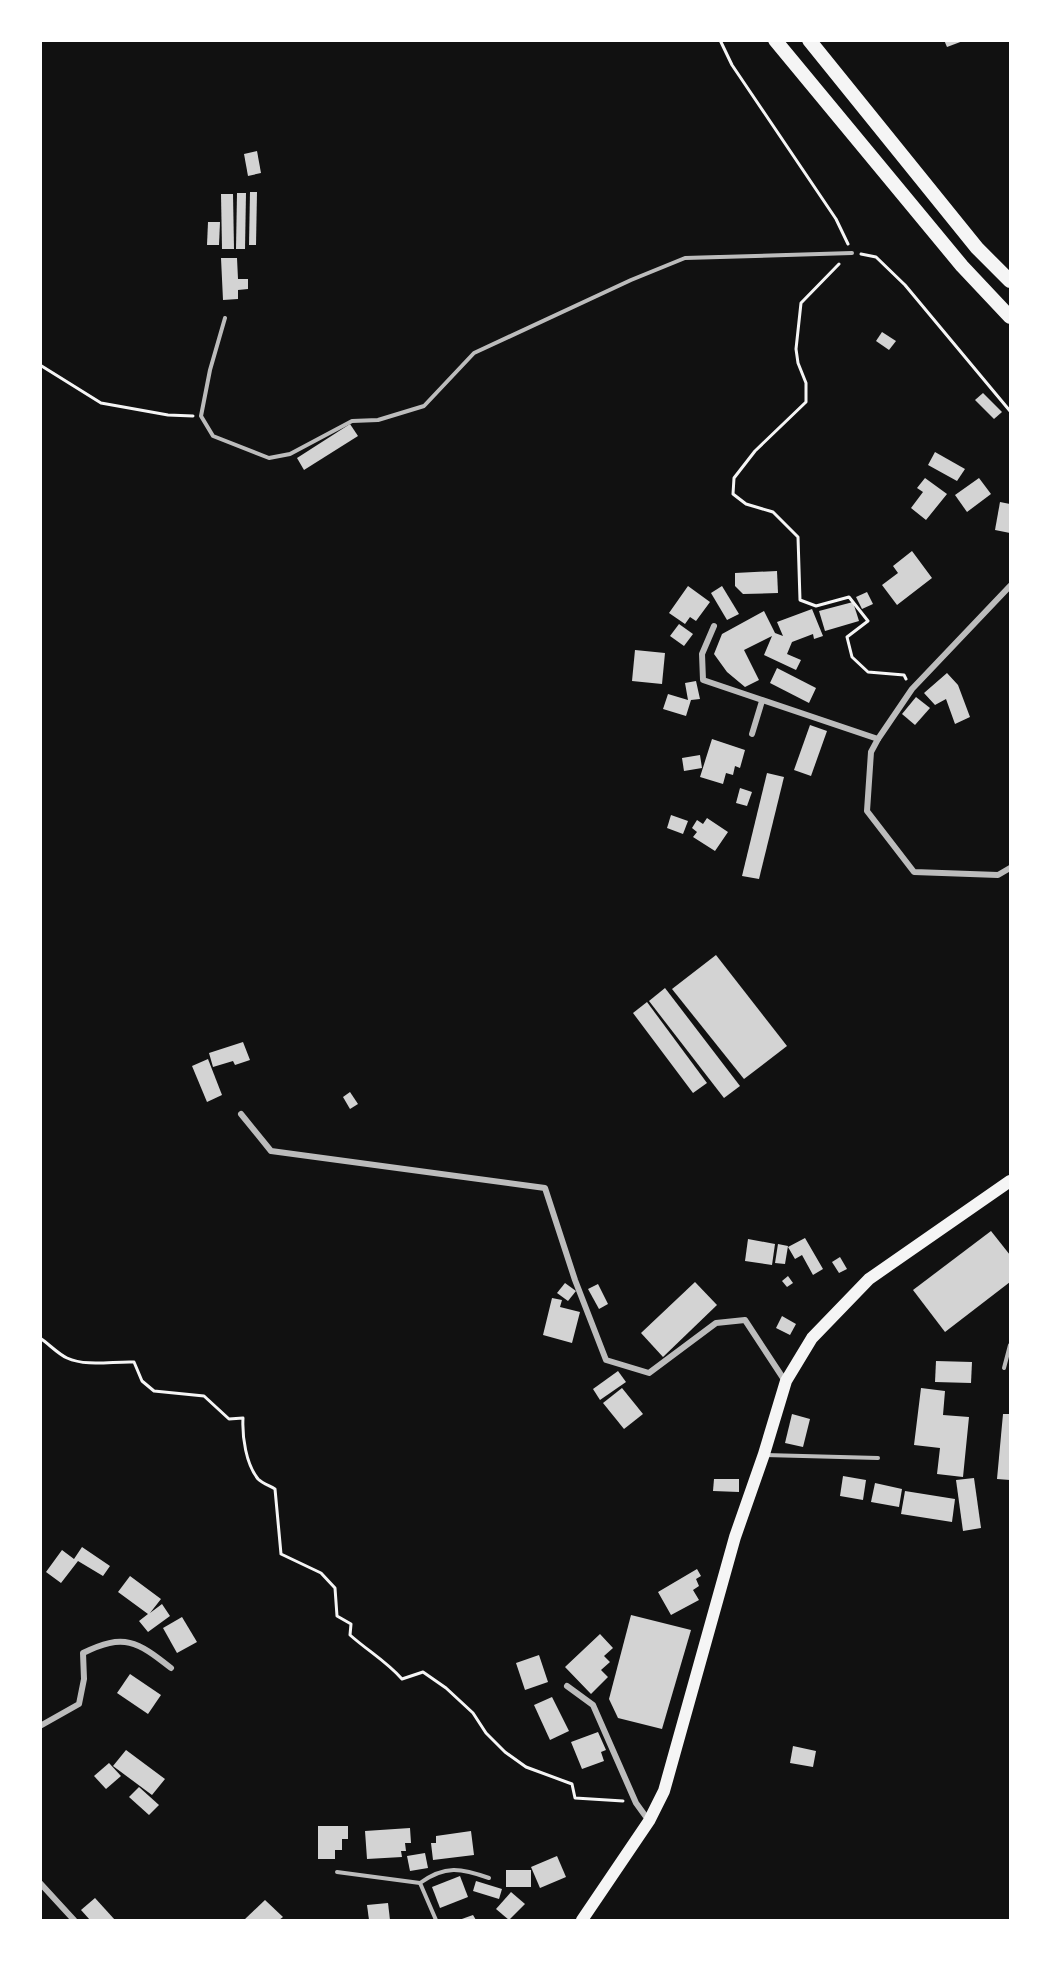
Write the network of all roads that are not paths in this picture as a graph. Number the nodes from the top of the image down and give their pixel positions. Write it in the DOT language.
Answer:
graph roads {
  1 [pos="775,40"];
  2 [pos="809,40"];
  3 [pos="852,253"];
  4 [pos="1011,281"];
  5 [pos="1011,317"];
  6 [pos="225,318"];
  7 [pos="1011,586"];
  8 [pos="714,626"];
  9 [pos="762,701"];
  10 [pos="752,734"];
  11 [pos="878,739"];
  12 [pos="1011,868"];
  13 [pos="241,1114"];
  14 [pos="1011,1181"];
  15 [pos="1011,1345"];
  16 [pos="1004,1368"];
  17 [pos="786,1381"];
  18 [pos="764,1455"];
  19 [pos="878,1458"];
  20 [pos="171,1668"];
  21 [pos="567,1686"];
  22 [pos="40,1726"];
  23 [pos="649,1821"];
  24 [pos="337,1872"];
  25 [pos="489,1878"];
  26 [pos="40,1883"];
  27 [pos="420,1883"];
  28 [pos="74,1920"];
  29 [pos="435,1920"];
  30 [pos="582,1920"];
  1 -- 5 [label="highway"];
  2 -- 4 [label="highway"];
  3 -- 6 [label="lane"];
  7 -- 11 [label="street"];
  8 -- 9 [label="street"];
  9 -- 10 [label="street"];
  9 -- 11 [label="street"];
  11 -- 12 [label="street"];
  13 -- 17 [label="street"];
  14 -- 17 [label="main road"];
  15 -- 16 [label="lane"];
  17 -- 18 [label="main road"];
  18 -- 19 [label="lane"];
  18 -- 23 [label="main road"];
  20 -- 22 [label="street"];
  21 -- 23 [label="street"];
  23 -- 30 [label="main road"];
  24 -- 27 [label="lane"];
  25 -- 27 [label="lane"];
  26 -- 28 [label="street"];
  27 -- 29 [label="lane"];
}
